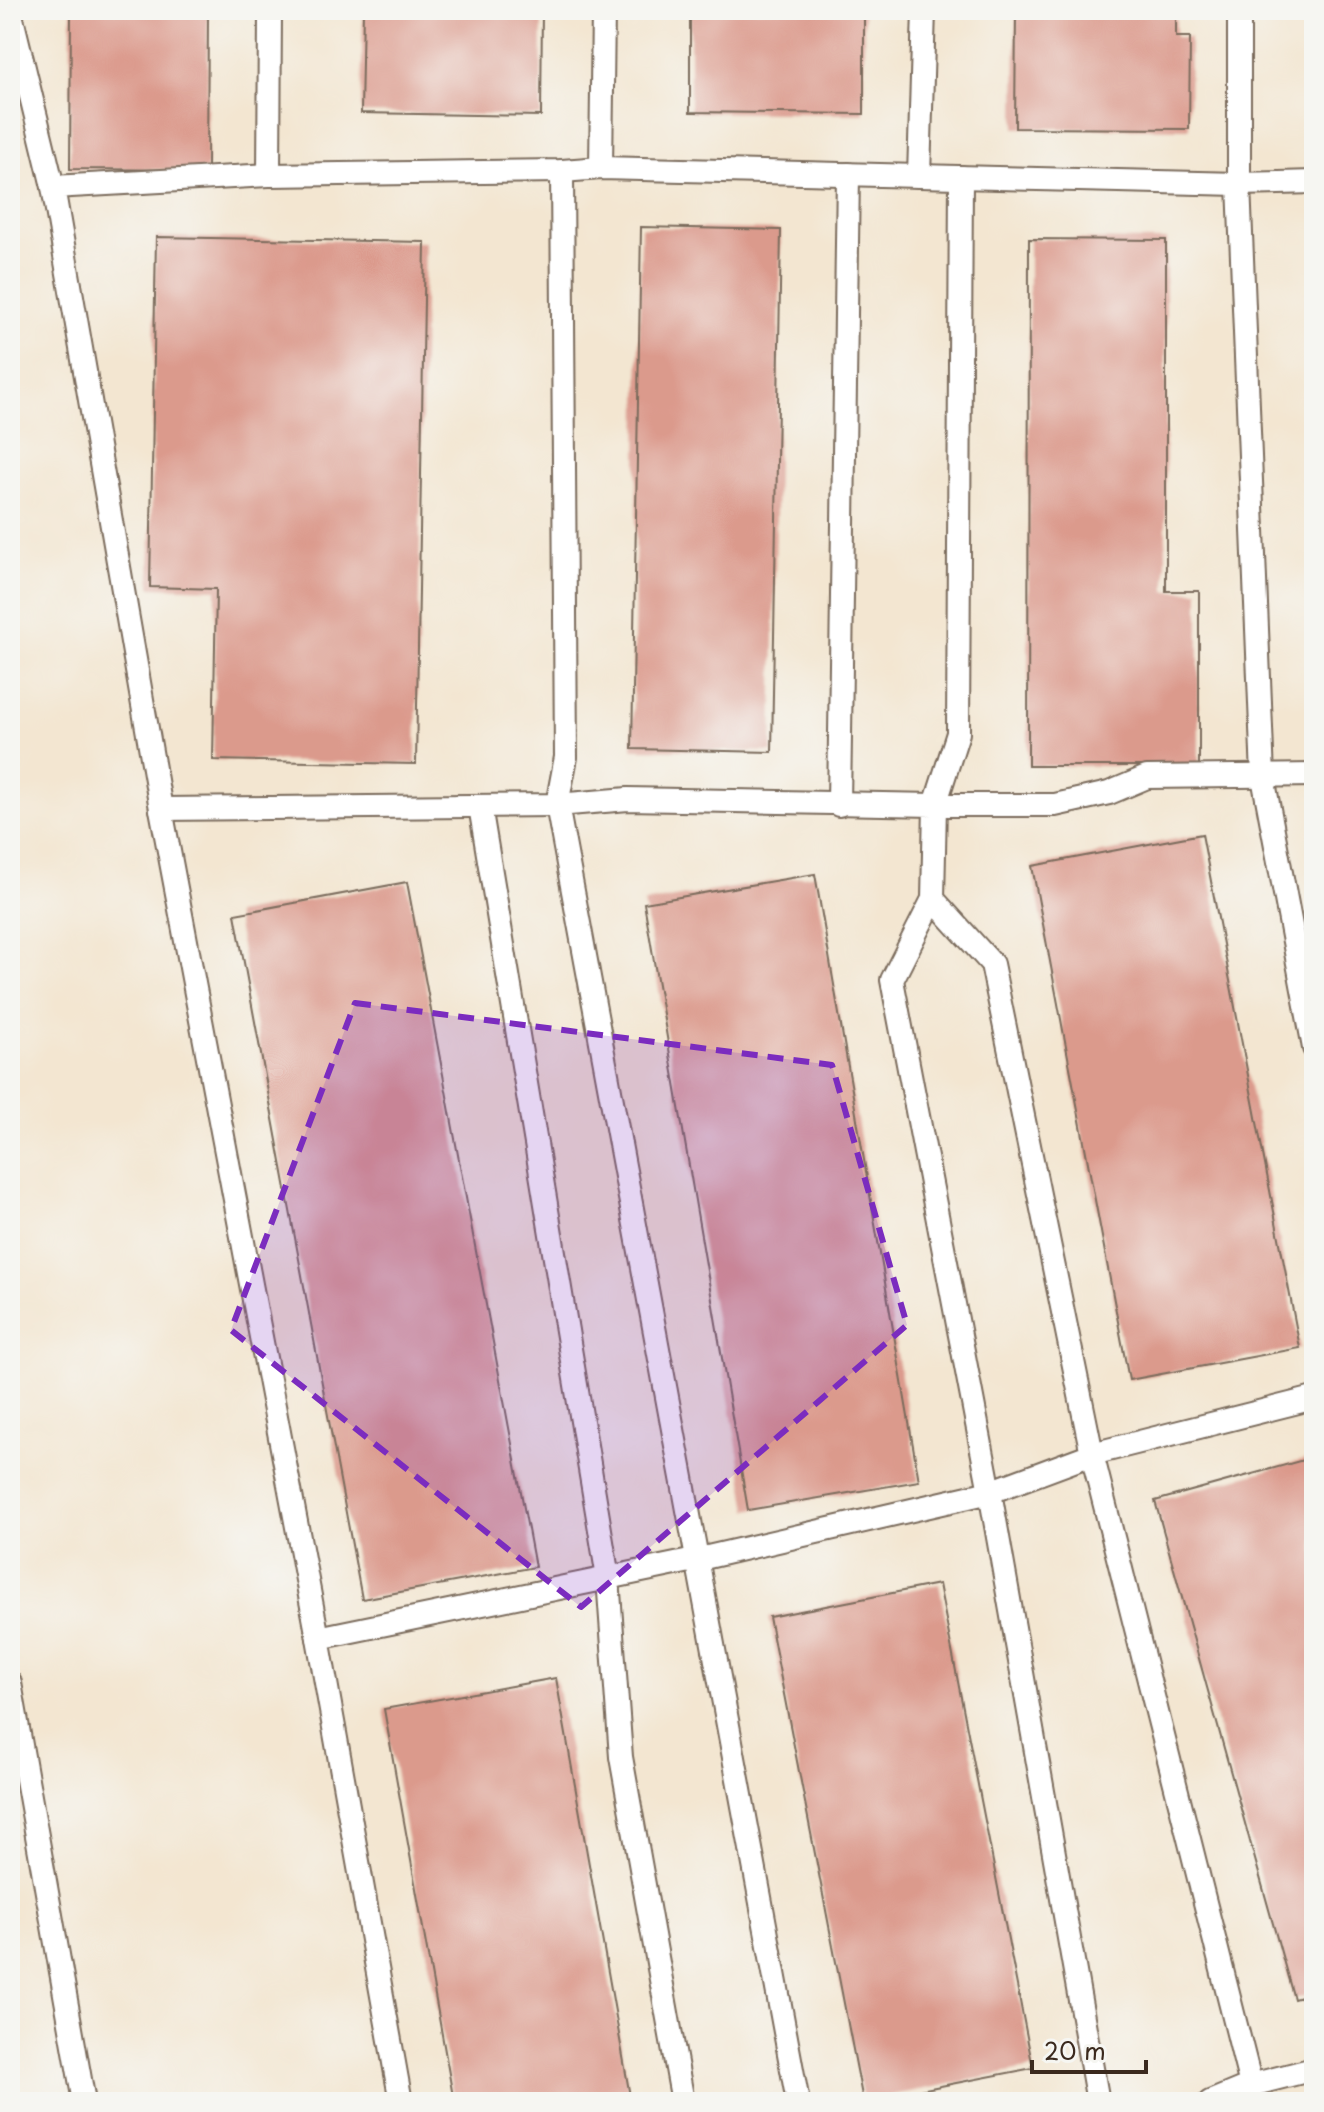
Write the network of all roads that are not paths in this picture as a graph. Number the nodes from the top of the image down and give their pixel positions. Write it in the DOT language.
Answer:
graph roads {
  1 [pos="10,10"];
  2 [pos="270,10"];
  3 [pos="603,10"];
  4 [pos="924,10"];
  5 [pos="1239,10"];
  6 [pos="601,168"];
  7 [pos="562,171"];
  8 [pos="848,174"];
  9 [pos="269,175"];
  10 [pos="919,176"];
  11 [pos="961,177"];
  12 [pos="1314,182"];
  13 [pos="1239,184"];
  14 [pos="53,187"];
  15 [pos="1314,775"];
  16 [pos="1263,777"];
  17 [pos="557,805"];
  18 [pos="839,805"];
  19 [pos="935,805"];
  20 [pos="480,806"];
  21 [pos="161,809"];
  22 [pos="933,899"];
  23 [pos="1314,1048"];
  24 [pos="1314,1398"];
  25 [pos="1092,1454"];
  26 [pos="990,1492"];
  27 [pos="695,1560"];
  28 [pos="608,1578"];
  29 [pos="318,1638"];
  30 [pos="10,1683"];
  31 [pos="1314,2069"];
  32 [pos="1251,2085"];
  33 [pos="84,2102"];
  34 [pos="401,2102"];
  35 [pos="683,2102"];
  36 [pos="798,2102"];
  37 [pos="1098,2102"];
  38 [pos="1210,2102"];
  1 -- 14 [label="lane"];
  2 -- 9 [label="lane"];
  3 -- 6 [label="lane"];
  4 -- 10 [label="lane"];
  5 -- 13 [label="lane"];
  6 -- 7 [label="lane"];
  6 -- 8 [label="lane"];
  7 -- 9 [label="lane"];
  7 -- 17 [label="lane"];
  8 -- 10 [label="lane"];
  8 -- 18 [label="lane"];
  9 -- 14 [label="lane"];
  10 -- 11 [label="lane"];
  11 -- 13 [label="lane"];
  11 -- 19 [label="lane"];
  12 -- 13 [label="lane"];
  13 -- 16 [label="lane"];
  14 -- 21 [label="lane"];
  15 -- 16 [label="lane"];
  16 -- 19 [label="lane"];
  16 -- 23 [label="lane"];
  17 -- 18 [label="lane"];
  17 -- 20 [label="lane"];
  17 -- 27 [label="lane"];
  18 -- 19 [label="lane"];
  19 -- 22 [label="lane"];
  20 -- 21 [label="lane"];
  20 -- 28 [label="lane"];
  21 -- 29 [label="lane"];
  22 -- 25 [label="lane"];
  22 -- 26 [label="lane"];
  24 -- 25 [label="lane"];
  25 -- 26 [label="lane"];
  25 -- 32 [label="lane"];
  26 -- 27 [label="lane"];
  26 -- 37 [label="lane"];
  27 -- 28 [label="lane"];
  27 -- 36 [label="lane"];
  28 -- 29 [label="lane"];
  28 -- 35 [label="lane"];
  29 -- 34 [label="lane"];
  30 -- 33 [label="lane"];
  31 -- 32 [label="lane"];
  32 -- 38 [label="lane"];
}
